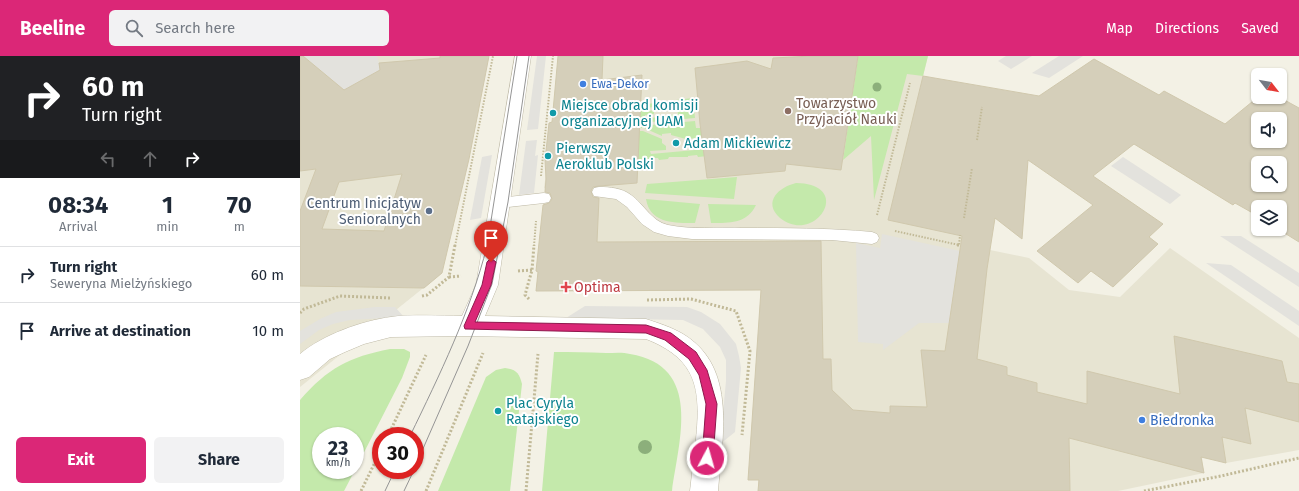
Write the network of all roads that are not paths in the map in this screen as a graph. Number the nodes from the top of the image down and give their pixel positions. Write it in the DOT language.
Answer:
graph roads {
  1 [pos="523,56"];
  2 [pos="599,192"];
  3 [pos="541,198"];
  4 [pos="500,203"];
  5 [pos="872,238"];
  6 [pos="469,326"];
  7 [pos="300,369"];
  8 [pos="704,491"];
  1 -- 4 [label="street"];
  2 -- 5 [label="lane"];
  3 -- 4 [label="lane"];
  4 -- 6 [label="street"];
  6 -- 7 [label="street"];
  6 -- 8 [label="street"];
}
